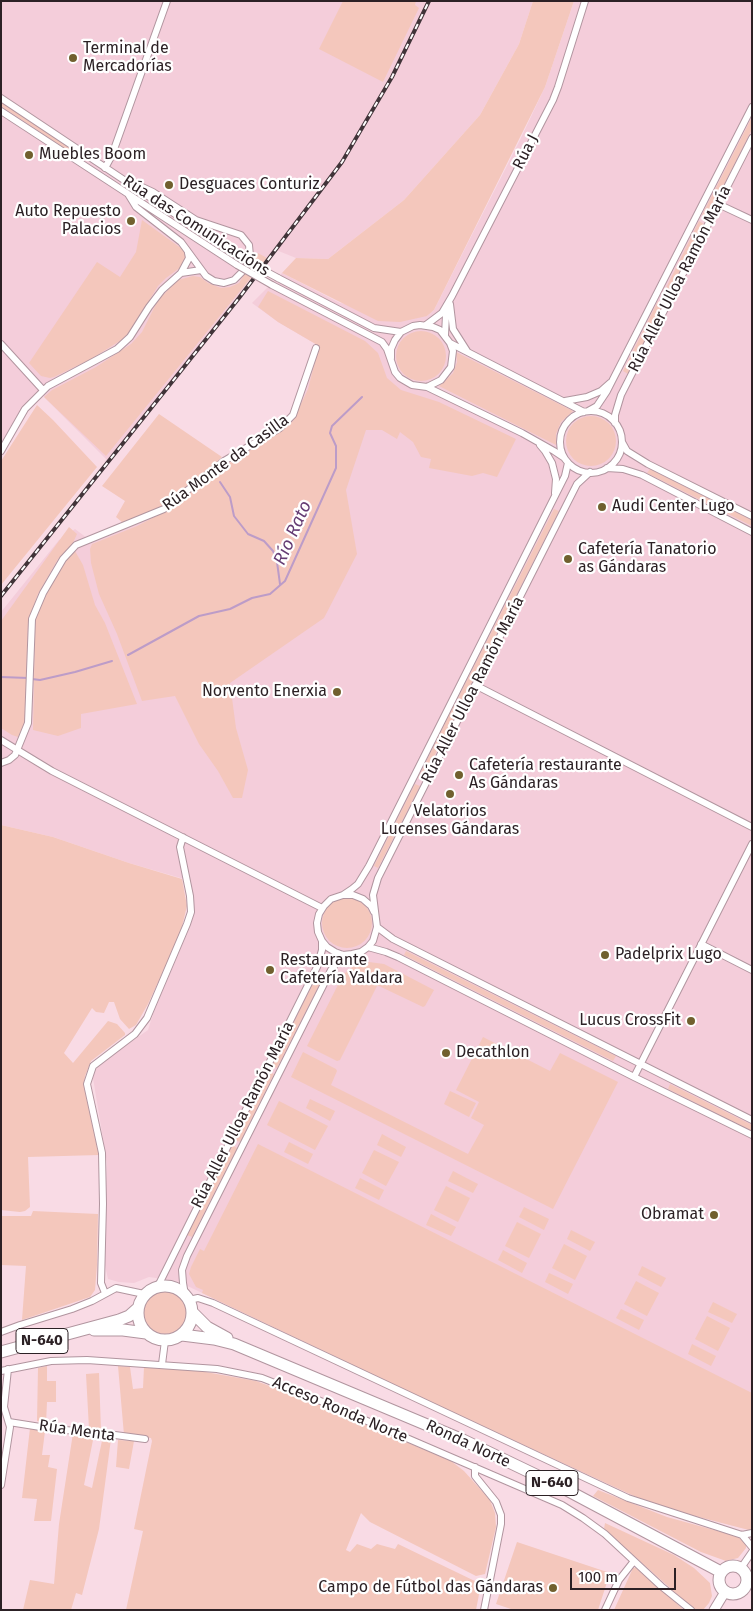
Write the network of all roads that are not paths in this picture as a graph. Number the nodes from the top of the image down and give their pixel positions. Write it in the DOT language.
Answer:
graph roads {
  1 [pos="167,1"];
  2 [pos="585,1"];
  3 [pos="1,98"];
  4 [pos="752,108"];
  5 [pos="1,111"];
  6 [pos="752,138"];
  7 [pos="104,168"];
  8 [pos="125,182"];
  9 [pos="128,194"];
  10 [pos="718,204"];
  11 [pos="752,220"];
  12 [pos="188,250"];
  13 [pos="201,270"];
  14 [pos="181,273"];
  15 [pos="452,296"];
  16 [pos="450,304"];
  17 [pos="426,325"];
  18 [pos="401,332"];
  19 [pos="445,335"];
  20 [pos="450,343"];
  21 [pos="1,344"];
  22 [pos="316,348"];
  23 [pos="467,352"];
  24 [pos="391,358"];
  25 [pos="613,381"];
  26 [pos="427,386"];
  27 [pos="43,390"];
  28 [pos="563,401"];
  29 [pos="586,411"];
  30 [pos="615,423"];
  31 [pos="536,441"];
  32 [pos="621,441"];
  33 [pos="1,451"];
  34 [pos="566,460"];
  35 [pos="606,468"];
  36 [pos="590,472"];
  37 [pos="554,498"];
  38 [pos="752,516"];
  39 [pos="752,532"];
  40 [pos="475,686"];
  41 [pos="1,740"];
  42 [pos="17,750"];
  43 [pos="1,763"];
  44 [pos="752,826"];
  45 [pos="183,837"];
  46 [pos="752,844"];
  47 [pos="343,895"];
  48 [pos="322,908"];
  49 [pos="376,915"];
  50 [pos="377,927"];
  51 [pos="322,941"];
  52 [pos="701,944"];
  53 [pos="368,947"];
  54 [pos="343,954"];
  55 [pos="752,970"];
  56 [pos="641,1063"];
  57 [pos="634,1077"];
  58 [pos="752,1120"];
  59 [pos="752,1136"];
  60 [pos="158,1286"];
  61 [pos="105,1293"];
  62 [pos="144,1294"];
  63 [pos="187,1297"];
  64 [pos="138,1308"];
  65 [pos="193,1313"];
  66 [pos="82,1330"];
  67 [pos="1,1332"];
  68 [pos="146,1333"];
  69 [pos="182,1335"];
  70 [pos="165,1341"];
  71 [pos="234,1344"];
  72 [pos="1,1352"];
  73 [pos="162,1364"];
  74 [pos="5,1370"];
  75 [pos="9,1422"];
  76 [pos="145,1439"];
  77 [pos="475,1467"];
  78 [pos="1,1485"];
  79 [pos="752,1533"];
  80 [pos="742,1534"];
  81 [pos="752,1547"];
  82 [pos="752,1552"];
  83 [pos="634,1561"];
  84 [pos="741,1568"];
  85 [pos="721,1572"];
  86 [pos="748,1590"];
  87 [pos="725,1592"];
  88 [pos="484,1610"];
  89 [pos="605,1610"];
  90 [pos="691,1610"];
  91 [pos="714,1610"];
  1 -- 7 [label="street"];
  2 -- 15 [label="street, Rúa J"];
  3 -- 7 [label="street, Rúa das Comunicacións"];
  4 -- 25 [label="street, Rúa Aller Ulloa Ramón María"];
  5 -- 9 [label="street, Rúa das Comunicacións"];
  6 -- 10 [label="street, Rúa Aller Ulloa Ramón María"];
  7 -- 8 [label="street, Rúa das Comunicacións"];
  8 -- 13 [label="street"];
  8 -- 18 [label="street, Rúa das Comunicacións, bridge"];
  9 -- 12 [label="street"];
  9 -- 24 [label="street, Rúa das Comunicacións, bridge"];
  10 -- 11 [label="street"];
  10 -- 30 [label="street, Rúa Aller Ulloa Ramón María"];
  12 -- 13 [label="street"];
  12 -- 14 [label="street"];
  13 -- 14 [label="street"];
  14 -- 27 [label="street"];
  15 -- 16 [label="street, Rúa J"];
  15 -- 17 [label="street, Rúa J"];
  16 -- 19 [label="street, Rúa J"];
  16 -- 23 [label="street"];
  17 -- 18 [label="street, Rúa das Comunicacións"];
  17 -- 19 [label="street"];
  18 -- 24 [label="street"];
  19 -- 20 [label="street"];
  20 -- 23 [label="street"];
  20 -- 26 [label="street"];
  21 -- 27 [label="street"];
  22 -- 42 [label="street, Rúa Monte da Casilla"];
  23 -- 28 [label="street"];
  24 -- 26 [label="street, Rúa das Comunicacións"];
  25 -- 28 [label="street, Rúa Aller Ulloa Ramón María"];
  25 -- 29 [label="street, Rúa Aller Ulloa Ramón María"];
  26 -- 31 [label="street, Rúa das Comunicacións"];
  27 -- 33 [label="street"];
  28 -- 29 [label="street"];
  29 -- 30 [label="street"];
  29 -- 34 [label="street, Rúa Aller Ulloa Ramón María"];
  30 -- 32 [label="street, Rúa Aller Ulloa Ramón María"];
  31 -- 34 [label="street, Rúa das Comunicacións"];
  31 -- 37 [label="street"];
  32 -- 35 [label="street"];
  32 -- 38 [label="street"];
  34 -- 36 [label="street"];
  34 -- 37 [label="street, Rúa Aller Ulloa Ramón María"];
  35 -- 36 [label="street"];
  35 -- 39 [label="street"];
  36 -- 40 [label="street, Rúa Aller Ulloa Ramón María"];
  37 -- 47 [label="street, Rúa Aller Ulloa Ramón María"];
  40 -- 44 [label="street"];
  40 -- 49 [label="street, Rúa Aller Ulloa Ramón María"];
  41 -- 42 [label="street"];
  42 -- 43 [label="street"];
  42 -- 45 [label="street"];
  45 -- 48 [label="street"];
  45 -- 61 [label="street"];
  46 -- 52 [label="street"];
  47 -- 48 [label="street, Rúa Aller Ulloa Ramón María"];
  47 -- 49 [label="street"];
  48 -- 51 [label="street, Rúa Aller Ulloa Ramón María"];
  49 -- 50 [label="street, Rúa Aller Ulloa Ramón María"];
  50 -- 53 [label="street, Rúa Aller Ulloa Ramón María"];
  50 -- 56 [label="street"];
  51 -- 54 [label="street"];
  51 -- 60 [label="street, Rúa Aller Ulloa Ramón María"];
  52 -- 55 [label="street"];
  52 -- 56 [label="street"];
  53 -- 54 [label="street"];
  53 -- 57 [label="street"];
  54 -- 63 [label="street, Rúa Aller Ulloa Ramón María"];
  56 -- 57 [label="street"];
  56 -- 58 [label="street"];
  57 -- 59 [label="street"];
  60 -- 62 [label="highway"];
  60 -- 63 [label="highway"];
  61 -- 62 [label="street"];
  61 -- 67 [label="street"];
  62 -- 64 [label="highway"];
  63 -- 65 [label="highway"];
  63 -- 80 [label="street"];
  64 -- 66 [label="highway, N-640"];
  64 -- 68 [label="highway"];
  65 -- 69 [label="highway"];
  65 -- 71 [label="highway, Ronda Norte / N-640"];
  66 -- 68 [label="highway, N-640"];
  66 -- 72 [label="highway, N-640"];
  68 -- 70 [label="highway, N-640"];
  69 -- 70 [label="highway, Ronda Norte / N-640"];
  69 -- 71 [label="highway, Ronda Norte / N-640"];
  70 -- 73 [label="street"];
  71 -- 85 [label="highway, Ronda Norte / N-640"];
  73 -- 74 [label="street, Acceso Ronda Norte"];
  73 -- 77 [label="street, Acceso Ronda Norte"];
  74 -- 75 [label="street"];
  75 -- 76 [label="street, Rúa Menta"];
  75 -- 78 [label="street"];
  77 -- 83 [label="street, Acceso Ronda Norte"];
  77 -- 88 [label="street"];
  79 -- 80 [label="street"];
  80 -- 81 [label="street"];
  82 -- 84 [label="street"];
  83 -- 89 [label="street"];
  83 -- 90 [label="street, Acceso Ronda Norte"];
  84 -- 85 [label="highway"];
  84 -- 86 [label="highway"];
  85 -- 87 [label="highway"];
  86 -- 87 [label="highway"];
  87 -- 91 [label="main road"];
}
